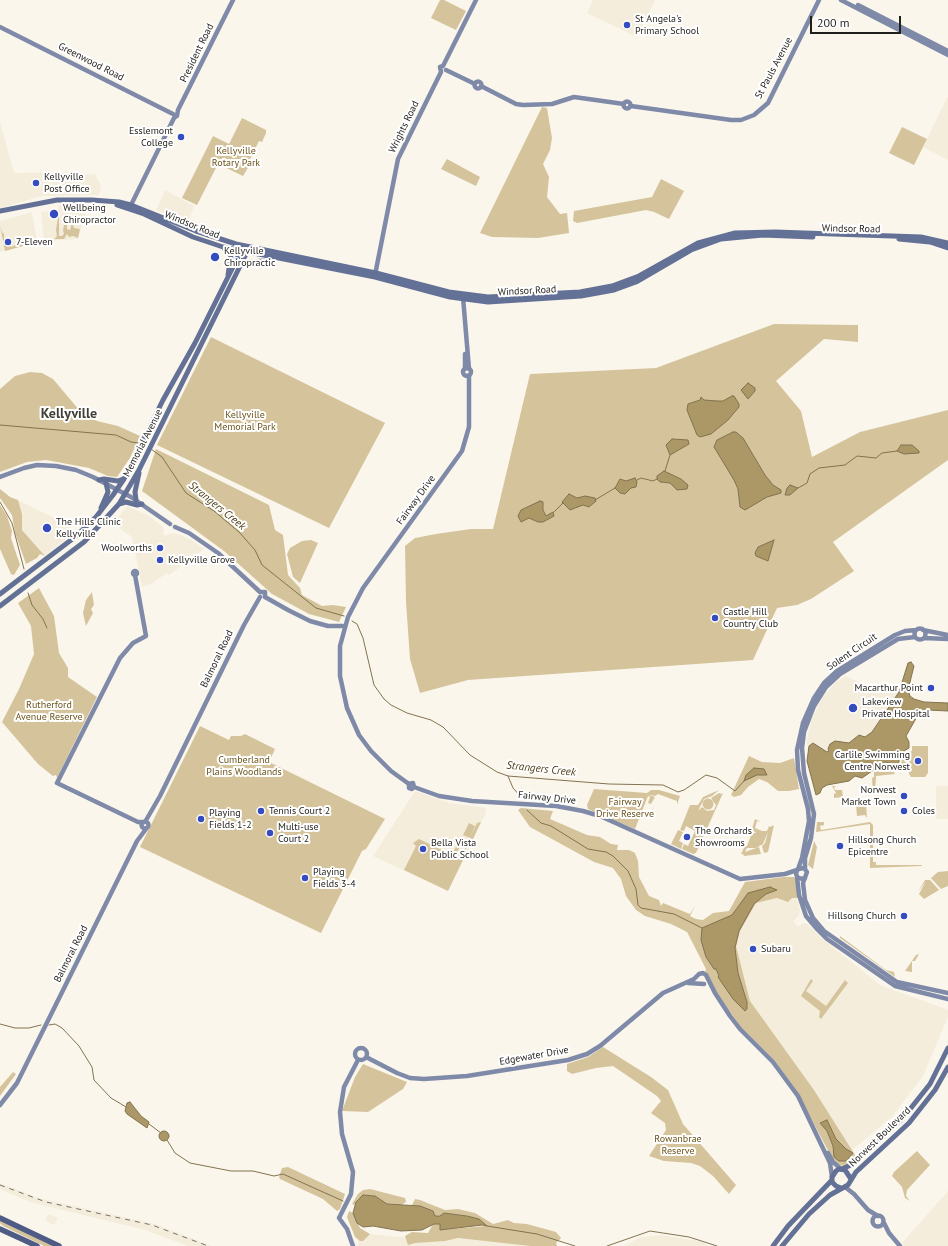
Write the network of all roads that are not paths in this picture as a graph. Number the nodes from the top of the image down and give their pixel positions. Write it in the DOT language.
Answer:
graph roads {
  1 [pos="233,0"];
  2 [pos="476,0"];
  3 [pos="820,0"];
  4 [pos="841,0"];
  5 [pos="847,0"];
  6 [pos="0,27"];
  7 [pos="948,51"];
  8 [pos="948,55"];
  9 [pos="443,69"];
  10 [pos="175,115"];
  11 [pos="130,207"];
  12 [pos="12,209"];
  13 [pos="0,211"];
  14 [pos="0,215"];
  15 [pos="921,237"];
  16 [pos="948,239"];
  17 [pos="948,243"];
  18 [pos="247,246"];
  19 [pos="223,247"];
  20 [pos="948,248"];
  21 [pos="241,251"];
  22 [pos="247,252"];
  23 [pos="271,257"];
  24 [pos="241,266"];
  25 [pos="376,275"];
  26 [pos="228,278"];
  27 [pos="463,297"];
  28 [pos="139,470"];
  29 [pos="0,477"];
  30 [pos="124,479"];
  31 [pos="99,480"];
  32 [pos="106,484"];
  33 [pos="117,489"];
  34 [pos="126,494"];
  35 [pos="136,500"];
  36 [pos="119,504"];
  37 [pos="142,504"];
  38 [pos="100,512"];
  39 [pos="135,575"];
  40 [pos="0,594"];
  41 [pos="260,594"];
  42 [pos="0,606"];
  43 [pos="343,629"];
  44 [pos="916,630"];
  45 [pos="923,630"];
  46 [pos="948,635"];
  47 [pos="915,637"];
  48 [pos="924,638"];
  49 [pos="948,640"];
  50 [pos="143,824"];
  51 [pos="805,869"];
  52 [pos="798,870"];
  53 [pos="785,874"];
  54 [pos="797,877"];
  55 [pos="805,878"];
  56 [pos="696,977"];
  57 [pos="707,978"];
  58 [pos="685,983"];
  59 [pos="701,984"];
  60 [pos="715,993"];
  61 [pos="948,993"];
  62 [pos="948,998"];
  63 [pos="948,1048"];
  64 [pos="366,1057"];
  65 [pos="358,1060"];
  66 [pos="948,1068"];
  67 [pos="21,1074"];
  68 [pos="0,1101"];
  69 [pos="0,1105"];
  70 [pos="812,1124"];
  71 [pos="842,1169"];
  72 [pos="832,1178"];
  73 [pos="850,1181"];
  74 [pos="843,1188"];
  75 [pos="858,1198"];
  76 [pos="868,1210"];
  77 [pos="878,1216"];
  78 [pos="0,1218"];
  79 [pos="873,1221"];
  80 [pos="882,1225"];
  81 [pos="0,1229"];
  82 [pos="37,1246"];
  83 [pos="59,1246"];
  84 [pos="353,1246"];
  85 [pos="773,1246"];
  86 [pos="782,1246"];
  87 [pos="900,1246"];
  1 -- 10 [label="street, President Road"];
  2 -- 9 [label="street, Wrights Road"];
  3 -- 9 [label="street, St Pauls Avenue"];
  4 -- 8 [label="street"];
  5 -- 7 [label="street"];
  6 -- 10 [label="street, Greenwood Road"];
  9 -- 25 [label="street, Wrights Road"];
  10 -- 11 [label="street, President Road"];
  11 -- 12 [label="main road, Windsor Road"];
  11 -- 18 [label="main road, Windsor Road"];
  11 -- 19 [label="main road, Windsor Road"];
  12 -- 13 [label="main road, Windsor Road"];
  12 -- 14 [label="main road, Windsor Road"];
  15 -- 16 [label="main road"];
  15 -- 17 [label="main road, Windsor Road"];
  15 -- 27 [label="main road, Windsor Road"];
  18 -- 21 [label="main road, Memorial Avenue"];
  18 -- 22 [label="main road, Memorial Avenue"];
  18 -- 25 [label="main road, Windsor Road"];
  19 -- 21 [label="main road, Windsor Road"];
  19 -- 26 [label="main road"];
  20 -- 27 [label="main road, Windsor Road"];
  21 -- 22 [label="main road, Windsor Road"];
  21 -- 26 [label="main road, Memorial Avenue"];
  22 -- 23 [label="main road, Windsor Road"];
  22 -- 24 [label="main road, Memorial Avenue"];
  23 -- 24 [label="main road"];
  23 -- 25 [label="main road, Windsor Road"];
  24 -- 28 [label="main road, Memorial Avenue"];
  25 -- 27 [label="main road, Windsor Road"];
  26 -- 30 [label="main road, Memorial Avenue"];
  27 -- 43 [label="street, Fairway Drive"];
  28 -- 34 [label="main road, Memorial Avenue"];
  28 -- 35 [label="main road"];
  29 -- 31 [label="street"];
  30 -- 31 [label="main road"];
  30 -- 33 [label="main road, Memorial Avenue"];
  31 -- 32 [label="street"];
  32 -- 33 [label="street"];
  32 -- 38 [label="main road"];
  33 -- 34 [label="street"];
  33 -- 38 [label="main road, Memorial Avenue"];
  34 -- 35 [label="street"];
  34 -- 36 [label="main road, Memorial Avenue"];
  35 -- 37 [label="street"];
  36 -- 37 [label="main road"];
  36 -- 42 [label="main road, Memorial Avenue"];
  37 -- 41 [label="street"];
  38 -- 40 [label="main road, Memorial Avenue"];
  39 -- 50 [label="street"];
  41 -- 43 [label="street"];
  41 -- 50 [label="street, Balmoral Road"];
  43 -- 53 [label="street, Fairway Drive"];
  44 -- 45 [label="street"];
  44 -- 47 [label="street"];
  44 -- 52 [label="street, Solent Circuit"];
  45 -- 46 [label="street"];
  45 -- 48 [label="street"];
  47 -- 48 [label="street"];
  47 -- 51 [label="street, Solent Circuit"];
  48 -- 49 [label="street"];
  50 -- 67 [label="street, Balmoral Road"];
  51 -- 52 [label="street"];
  51 -- 55 [label="street"];
  52 -- 53 [label="street, Fairway Drive"];
  52 -- 54 [label="street"];
  53 -- 54 [label="street, Fairway Drive"];
  54 -- 55 [label="street"];
  54 -- 62 [label="street"];
  55 -- 61 [label="street"];
  56 -- 57 [label="street"];
  56 -- 58 [label="street, Edgewater Drive"];
  56 -- 59 [label="street"];
  57 -- 59 [label="street"];
  57 -- 60 [label="street"];
  58 -- 59 [label="street, Edgewater Drive"];
  58 -- 64 [label="street, Edgewater Drive"];
  59 -- 60 [label="street"];
  60 -- 70 [label="street"];
  63 -- 71 [label="main road, Norwest Boulevard"];
  64 -- 65 [label="street"];
  64 -- 65 [label="street"];
  65 -- 84 [label="street"];
  66 -- 73 [label="main road, Norwest Boulevard"];
  67 -- 68 [label="street, Balmoral Road"];
  67 -- 69 [label="street, Balmoral Road"];
  70 -- 71 [label="street"];
  70 -- 72 [label="street"];
  71 -- 72 [label="main road"];
  71 -- 73 [label="main road"];
  72 -- 74 [label="main road"];
  72 -- 85 [label="main road"];
  73 -- 74 [label="main road"];
  73 -- 75 [label="street"];
  74 -- 75 [label="street"];
  74 -- 86 [label="main road"];
  75 -- 76 [label="street"];
  76 -- 77 [label="street"];
  76 -- 79 [label="street"];
  77 -- 79 [label="street"];
  77 -- 80 [label="street"];
  78 -- 83 [label="highway"];
  79 -- 80 [label="street"];
  80 -- 87 [label="street"];
  81 -- 82 [label="highway"];
}
